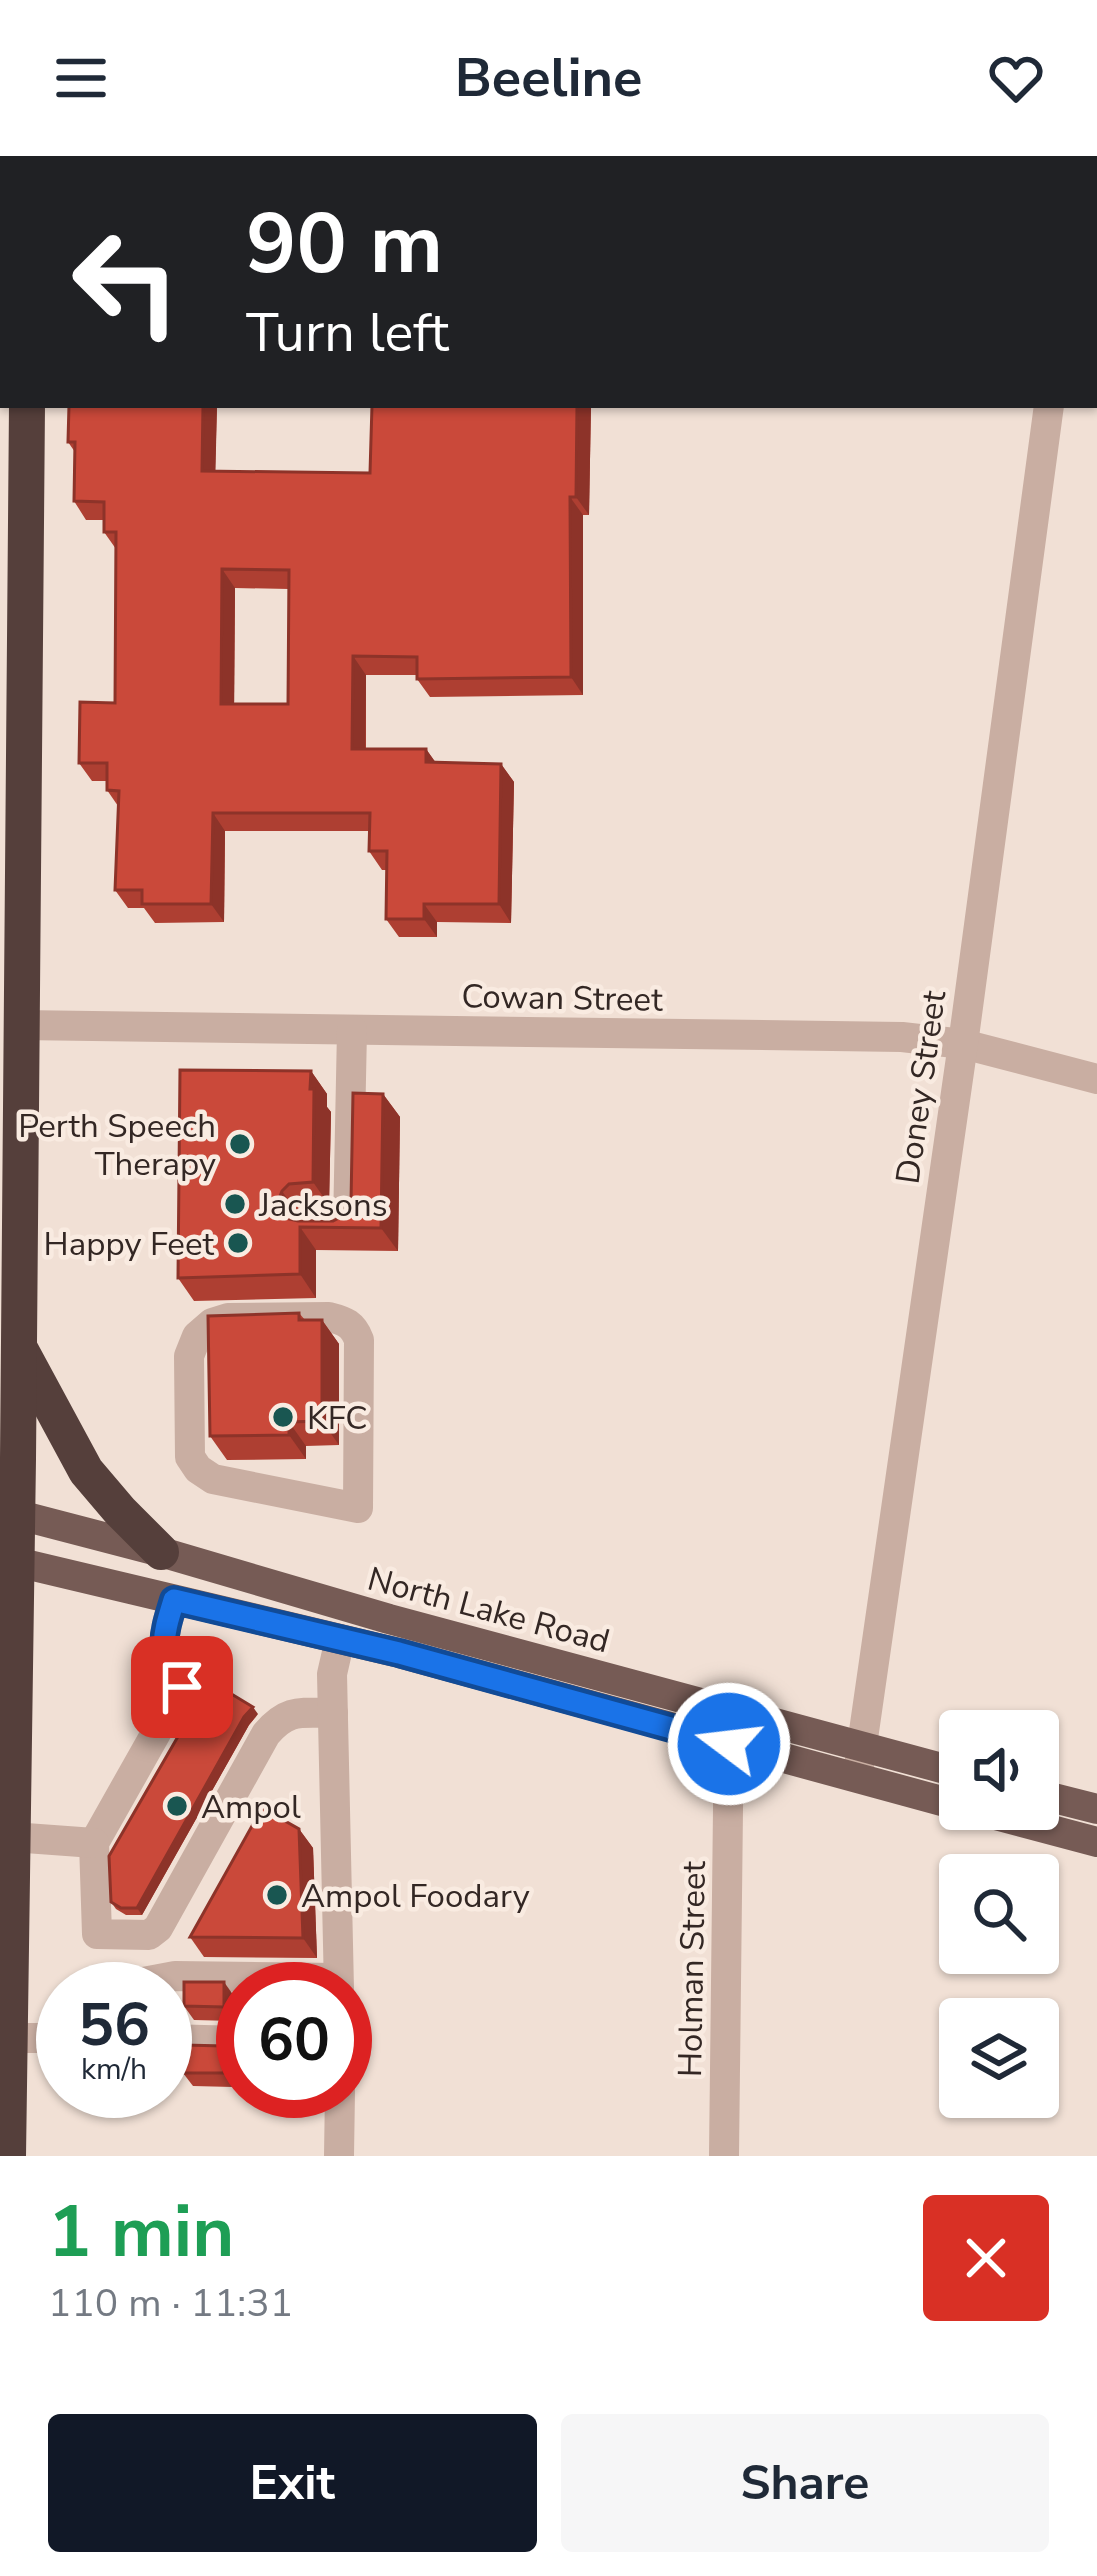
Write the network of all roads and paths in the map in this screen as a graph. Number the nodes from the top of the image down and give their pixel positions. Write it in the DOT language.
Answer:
graph roads {
  1 [pos="27,408"];
  2 [pos="1048,408"];
  3 [pos="20,1025"];
  4 [pos="352,1030"];
  5 [pos="963,1043"];
  6 [pos="1097,1079"];
  7 [pos="314,1225"];
  8 [pos="17,1344"];
  9 [pos="358,1508"];
  10 [pos="8,1512"];
  11 [pos="161,1552"];
  12 [pos="8,1559"];
  13 [pos="174,1600"];
  14 [pos="340,1639"];
  15 [pos="729,1710"];
  16 [pos="333,1713"];
  17 [pos="729,1744"];
  18 [pos="859,1763"];
  19 [pos="939,1771"];
  20 [pos="939,1797"];
  21 [pos="1059,1799"];
  22 [pos="1097,1809"];
  23 [pos="1052,1830"];
  24 [pos="12,1837"];
  25 [pos="1097,1842"];
  26 [pos="94,1843"];
  27 [pos="97,1934"];
  28 [pos="100,1962"];
  29 [pos="339,1962"];
  30 [pos="9,2038"];
  31 [pos="36,2038"];
  32 [pos="340,2118"];
  33 [pos="8,2156"];
  34 [pos="339,2156"];
  35 [pos="724,2156"];
  1 -- 3 [label="highway"];
  2 -- 5 [label="street, Doney Street"];
  3 -- 4 [label="street, Cowan Street"];
  3 -- 8 [label="highway"];
  4 -- 5 [label="street, Cowan Street"];
  4 -- 7 [label="street"];
  5 -- 6 [label="street, Cowan Street"];
  5 -- 18 [label="street, Doney Street"];
  8 -- 10 [label="highway"];
  8 -- 11 [label="highway"];
  9 -- 9 [label="street"];
  10 -- 11 [label="main road, North Lake Road"];
  10 -- 12 [label="highway"];
  11 -- 15 [label="main road, North Lake Road"];
  12 -- 13 [label="main road, North Lake Road"];
  12 -- 24 [label="highway"];
  13 -- 14 [label="main road, North Lake Road"];
  13 -- 26 [label="street"];
  14 -- 16 [label="street"];
  14 -- 17 [label="main road, North Lake Road"];
  15 -- 17 [label="street, Holman Street"];
  15 -- 18 [label="main road, North Lake Road"];
  16 -- 27 [label="street"];
  16 -- 29 [label="street"];
  17 -- 18 [label="main road, North Lake Road"];
  17 -- 35 [label="street, Holman Street"];
  18 -- 19 [label="main road, North Lake Road"];
  18 -- 20 [label="main road, North Lake Road"];
  21 -- 22 [label="main road"];
  23 -- 25 [label="main road"];
  24 -- 26 [label="street"];
  24 -- 30 [label="highway"];
  26 -- 27 [label="street"];
  27 -- 28 [label="street"];
  30 -- 31 [label="street"];
  30 -- 33 [label="highway"];
  32 -- 34 [label="street"];
}
